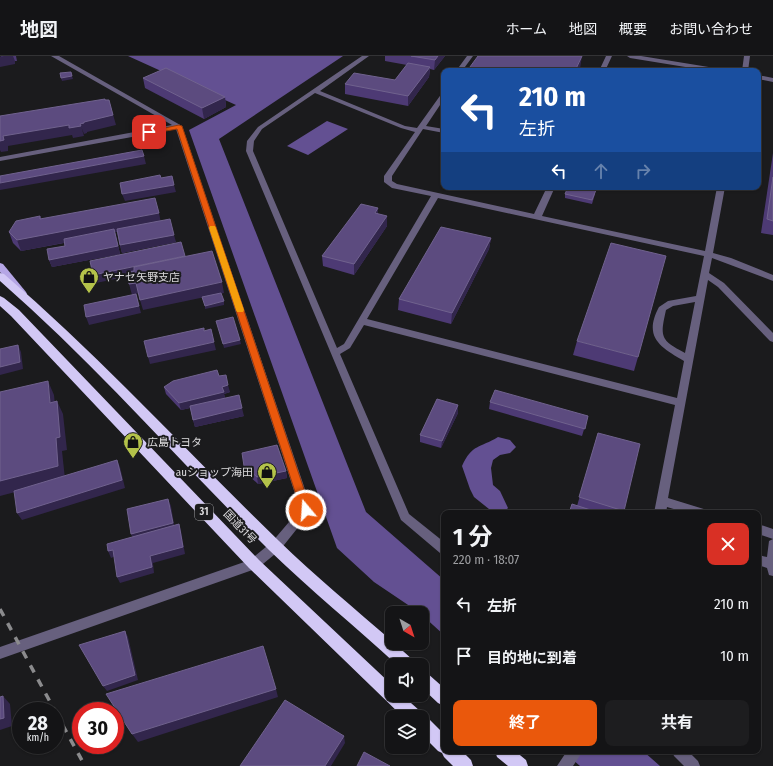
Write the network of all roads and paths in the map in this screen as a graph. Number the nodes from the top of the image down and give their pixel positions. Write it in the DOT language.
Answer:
graph roads {
  1 [pos="54,56"];
  2 [pos="366,56"];
  3 [pos="470,56"];
  4 [pos="609,56"];
  5 [pos="630,56"];
  6 [pos="748,56"];
  7 [pos="462,68"];
  8 [pos="603,68"];
  9 [pos="703,68"];
  10 [pos="746,68"];
  11 [pos="761,78"];
  12 [pos="773,80"];
  13 [pos="315,91"];
  14 [pos="441,98"];
  15 [pos="179,126"];
  16 [pos="420,129"];
  17 [pos="441,131"];
  18 [pos="0,159"];
  19 [pos="550,190"];
  20 [pos="720,190"];
  21 [pos="436,195"];
  22 [pos="537,217"];
  23 [pos="707,254"];
  24 [pos="0,266"];
  25 [pos="704,273"];
  26 [pos="0,276"];
  27 [pos="773,278"];
  28 [pos="27,298"];
  29 [pos="699,299"];
  30 [pos="0,300"];
  31 [pos="361,321"];
  32 [pos="773,339"];
  33 [pos="335,353"];
  34 [pos="688,359"];
  35 [pos="680,403"];
  36 [pos="662,501"];
  37 [pos="660,510"];
  38 [pos="693,510"];
  39 [pos="761,530"];
  40 [pos="773,534"];
  41 [pos="773,544"];
  42 [pos="276,546"];
  43 [pos="441,547"];
  44 [pos="761,562"];
  45 [pos="254,564"];
  46 [pos="772,568"];
  47 [pos="0,653"];
  48 [pos="400,658"];
  49 [pos="429,684"];
  50 [pos="441,695"];
  51 [pos="407,710"];
  52 [pos="429,731"];
  53 [pos="441,743"];
  54 [pos="453,754"];
  55 [pos="506,754"];
  56 [pos="574,754"];
  57 [pos="683,754"];
  58 [pos="565,765"];
  59 [pos="466,766"];
  60 [pos="520,766"];
  61 [pos="693,766"];
  1 -- 15 [label="street"];
  2 -- 13 [label="street"];
  3 -- 7 [label="street"];
  4 -- 8 [label="street"];
  5 -- 9 [label="street"];
  6 -- 10 [label="street"];
  11 -- 12 [label="street"];
  13 -- 16 [label="street"];
  13 -- 33 [label="street"];
  14 -- 16 [label="street"];
  15 -- 18 [label="street"];
  15 -- 42 [label="street"];
  16 -- 17 [label="street"];
  16 -- 21 [label="street"];
  19 -- 22 [label="street"];
  20 -- 23 [label="street"];
  21 -- 22 [label="street"];
  21 -- 31 [label="street"];
  22 -- 23 [label="street"];
  23 -- 25 [label="street"];
  23 -- 27 [label="street"];
  24 -- 28 [label="main road"];
  25 -- 29 [label="street"];
  25 -- 32 [label="street"];
  26 -- 28 [label="highway, 国道31号 / 31"];
  28 -- 42 [label="highway, 国道31号 / 31"];
  29 -- 34 [label="street"];
  29 -- 34 [label="street"];
  30 -- 45 [label="highway, 国道31号 / 31"];
  31 -- 33 [label="street"];
  31 -- 35 [label="street"];
  33 -- 43 [label="street"];
  34 -- 35 [label="street"];
  35 -- 36 [label="street"];
  36 -- 37 [label="street"];
  36 -- 38 [label="street"];
  39 -- 40 [label="street"];
  41 -- 46 [label="street"];
  42 -- 45 [label="street"];
  42 -- 48 [label="highway, 国道31号 / 31"];
  44 -- 46 [label="street"];
  45 -- 47 [label="street"];
  45 -- 51 [label="highway, 国道31号 / 31"];
  49 -- 50 [label="highway"];
  52 -- 53 [label="highway"];
  54 -- 59 [label="highway"];
  55 -- 60 [label="highway"];
  56 -- 58 [label="street"];
  57 -- 61 [label="street"];
}
